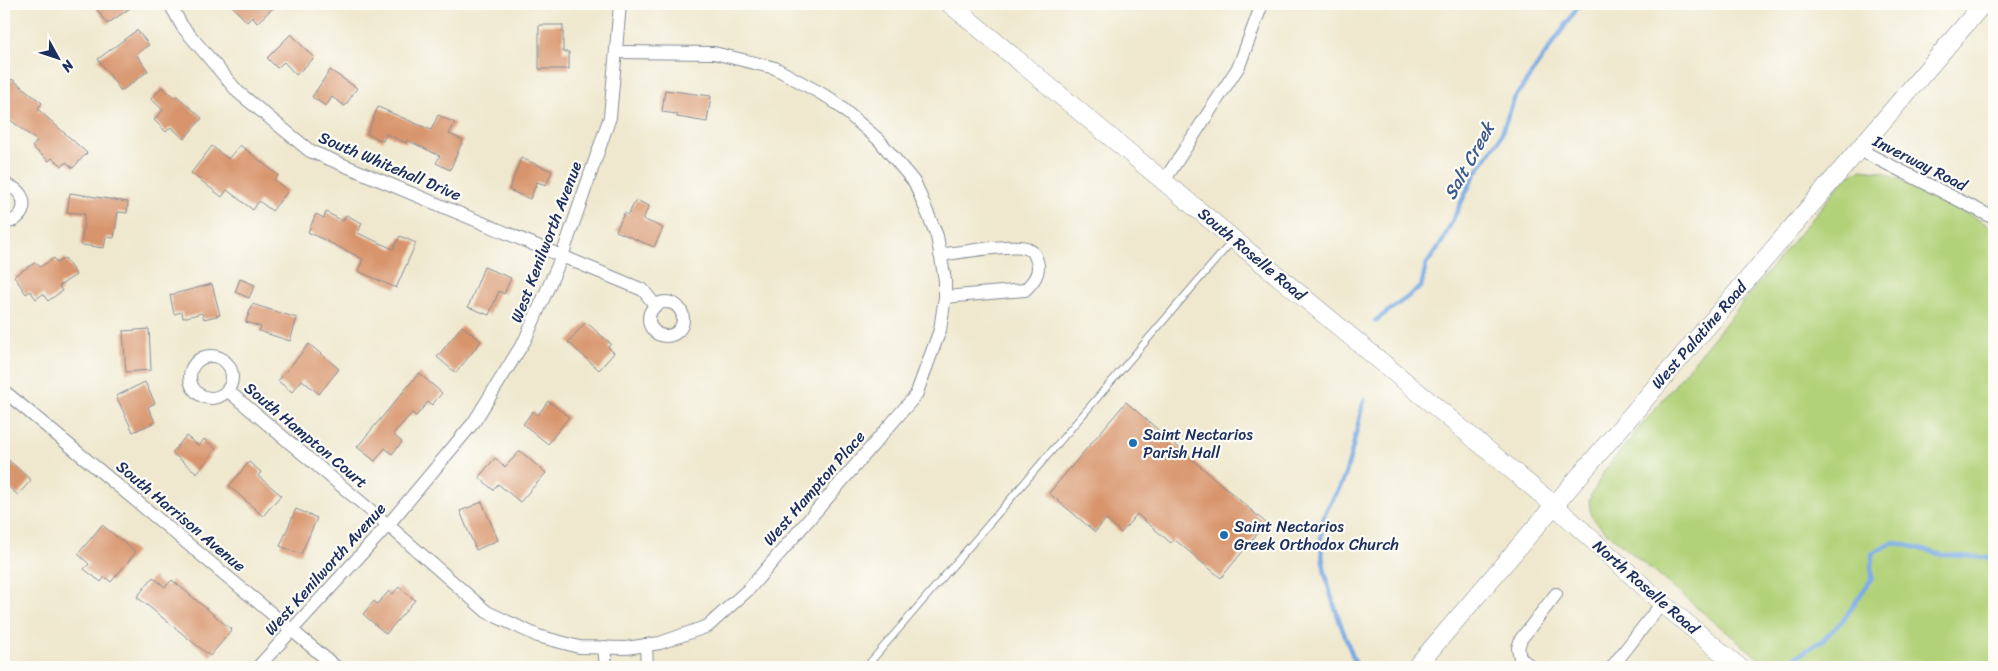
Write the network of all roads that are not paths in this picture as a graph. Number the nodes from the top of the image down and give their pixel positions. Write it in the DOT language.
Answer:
graph roads {
  1 [pos="170,4"];
  2 [pos="620,4"];
  3 [pos="950,4"];
  4 [pos="1262,4"];
  5 [pos="1983,4"];
  6 [pos="617,52"];
  7 [pos="1858,149"];
  8 [pos="1164,181"];
  9 [pos="4,185"];
  10 [pos="1994,218"];
  11 [pos="4,223"];
  12 [pos="1234,239"];
  13 [pos="940,255"];
  14 [pos="562,256"];
  15 [pos="945,297"];
  16 [pos="655,305"];
  17 [pos="227,390"];
  18 [pos="4,391"];
  19 [pos="1554,505"];
  20 [pos="388,525"];
  21 [pos="1556,594"];
  22 [pos="1662,602"];
  23 [pos="291,629"];
  24 [pos="646,645"];
  25 [pos="604,647"];
  26 [pos="258,667"];
  27 [pos="336,667"];
  28 [pos="606,667"];
  29 [pos="647,667"];
  30 [pos="866,667"];
  31 [pos="1416,667"];
  32 [pos="1532,667"];
  33 [pos="1612,667"];
  34 [pos="1739,667"];
  1 -- 14 [label="street, South Whitehall Drive"];
  2 -- 6 [label="street, West Kenilworth Avenue"];
  3 -- 8 [label="main road, South Roselle Road"];
  4 -- 8 [label="street"];
  5 -- 7 [label="main road, West Palatine Road"];
  6 -- 13 [label="street, West Hampton Place"];
  6 -- 14 [label="street, West Kenilworth Avenue"];
  7 -- 10 [label="street, Inverway Road"];
  7 -- 19 [label="main road, West Palatine Road"];
  8 -- 12 [label="main road, South Roselle Road"];
  9 -- 11 [label="street"];
  12 -- 19 [label="main road, South Roselle Road"];
  12 -- 30 [label="lane"];
  13 -- 15 [label="street, West Hampton Place"];
  13 -- 15 [label="street"];
  14 -- 16 [label="street, South Whitehall Drive"];
  14 -- 20 [label="street, West Kenilworth Avenue"];
  15 -- 24 [label="street, West Hampton Place"];
  17 -- 20 [label="street, South Hampton Court"];
  18 -- 23 [label="street, South Harrison Avenue"];
  19 -- 22 [label="main road, North Roselle Road"];
  19 -- 31 [label="main road, West Palatine Road"];
  20 -- 23 [label="street, West Kenilworth Avenue"];
  20 -- 25 [label="street, West Hampton Place"];
  21 -- 32 [label="street"];
  22 -- 33 [label="street"];
  22 -- 34 [label="main road, North Roselle Road"];
  23 -- 26 [label="street, West Kenilworth Avenue"];
  23 -- 27 [label="street, South Harrison Avenue"];
  24 -- 25 [label="street, West Hampton Place"];
  24 -- 29 [label="street"];
  25 -- 28 [label="street"];
}
